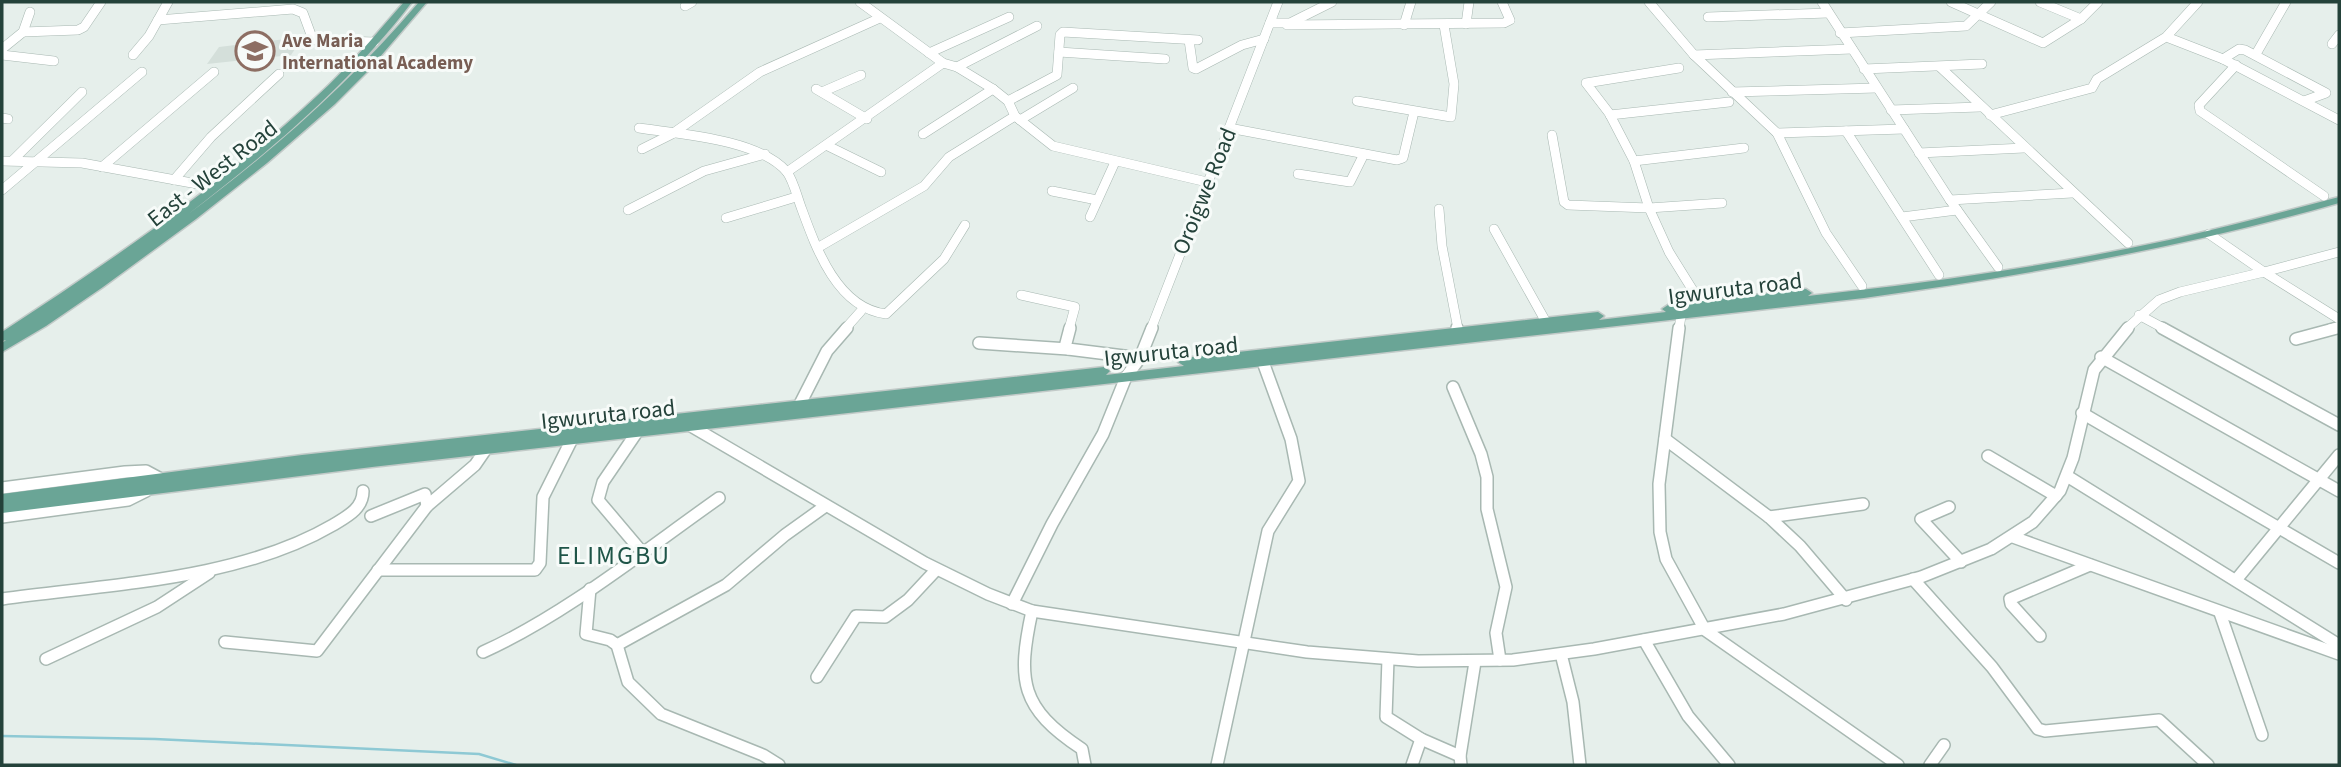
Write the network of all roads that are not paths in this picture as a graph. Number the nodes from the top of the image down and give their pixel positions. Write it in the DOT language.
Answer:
graph roads {
  1 [pos="101,2"];
  2 [pos="167,2"];
  3 [pos="408,2"];
  4 [pos="423,2"];
  5 [pos="860,2"];
  6 [pos="1278,2"];
  7 [pos="1332,2"];
  8 [pos="1411,2"];
  9 [pos="1469,2"];
  10 [pos="1502,2"];
  11 [pos="1649,2"];
  12 [pos="1822,2"];
  13 [pos="1951,2"];
  14 [pos="1991,2"];
  15 [pos="2040,2"];
  16 [pos="2098,2"];
  17 [pos="2199,2"];
  18 [pos="2286,2"];
  19 [pos="295,5"];
  20 [pos="30,12"];
  21 [pos="1828,13"];
  22 [pos="1980,15"];
  23 [pos="1009,17"];
  24 [pos="1708,17"];
  25 [pos="880,18"];
  26 [pos="2081,19"];
  27 [pos="158,20"];
  28 [pos="1270,23"];
  29 [pos="1287,24"];
  30 [pos="1466,24"];
  31 [pos="1404,25"];
  32 [pos="1444,25"];
  33 [pos="1037,26"];
  34 [pos="23,32"];
  35 [pos="1840,33"];
  36 [pos="2339,35"];
  37 [pos="2169,38"];
  38 [pos="1264,39"];
  39 [pos="374,42"];
  40 [pos="2332,44"];
  41 [pos="2,50"];
  42 [pos="1852,50"];
  43 [pos="1059,52"];
  44 [pos="929,53"];
  45 [pos="2256,54"];
  46 [pos="2,55"];
  47 [pos="133,55"];
  48 [pos="1694,55"];
  49 [pos="2223,59"];
  50 [pos="1164,60"];
  51 [pos="54,61"];
  52 [pos="943,63"];
  53 [pos="1982,64"];
  54 [pos="2236,65"];
  55 [pos="957,66"];
  56 [pos="1940,67"];
  57 [pos="1679,68"];
  58 [pos="1864,69"];
  59 [pos="142,72"];
  60 [pos="214,72"];
  61 [pos="279,74"];
  62 [pos="861,75"];
  63 [pos="1073,88"];
  64 [pos="1877,88"];
  65 [pos="993,89"];
  66 [pos="82,92"];
  67 [pos="1732,92"];
  68 [pos="1008,101"];
  69 [pos="1357,101"];
  70 [pos="2304,101"];
  71 [pos="1729,102"];
  72 [pos="1980,107"];
  73 [pos="1891,110"];
  74 [pos="1414,112"];
  75 [pos="1611,115"];
  76 [pos="1990,115"];
  77 [pos="1018,118"];
  78 [pos="867,119"];
  79 [pos="2339,120"];
  80 [pos="639,128"];
  81 [pos="1229,128"];
  82 [pos="1903,130"];
  83 [pos="1846,131"];
  84 [pos="1777,133"];
  85 [pos="672,134"];
  86 [pos="923,134"];
  87 [pos="1552,135"];
  88 [pos="828,146"];
  89 [pos="1744,148"];
  90 [pos="2024,148"];
  91 [pos="642,149"];
  92 [pos="1919,153"];
  93 [pos="765,154"];
  94 [pos="1364,154"];
  95 [pos="39,158"];
  96 [pos="13,160"];
  97 [pos="2,161"];
  98 [pos="1634,161"];
  99 [pos="1115,162"];
  100 [pos="102,167"];
  101 [pos="787,172"];
  102 [pos="881,172"];
  103 [pos="1298,174"];
  104 [pos="174,180"];
  105 [pos="1207,182"];
  106 [pos="214,187"];
  107 [pos="2,190"];
  108 [pos="1052,191"];
  109 [pos="2339,192"];
  110 [pos="2072,193"];
  111 [pos="2324,196"];
  112 [pos="796,197"];
  113 [pos="1097,200"];
  114 [pos="1950,200"];
  115 [pos="2339,200"];
  116 [pos="1722,203"];
  117 [pos="1649,208"];
  118 [pos="1439,209"];
  119 [pos="628,210"];
  120 [pos="1957,210"];
  121 [pos="1090,217"];
  122 [pos="1902,217"];
  123 [pos="726,218"];
  124 [pos="965,225"];
  125 [pos="1494,229"];
  126 [pos="2209,234"];
  127 [pos="2128,243"];
  128 [pos="819,247"];
  129 [pos="2339,252"];
  130 [pos="1998,267"];
  131 [pos="2264,272"];
  132 [pos="1939,275"];
  133 [pos="1862,286"];
  134 [pos="1021,295"];
  135 [pos="1806,297"];
  136 [pos="1702,305"];
  137 [pos="861,311"];
  138 [pos="2139,315"];
  139 [pos="1681,316"];
  140 [pos="2339,319"];
  141 [pos="1546,322"];
  142 [pos="2339,327"];
  143 [pos="1458,331"];
  144 [pos="2,337"];
  145 [pos="2296,339"];
  146 [pos="979,343"];
  147 [pos="2,348"];
  148 [pos="1068,349"];
  149 [pos="2101,357"];
  150 [pos="1263,362"];
  151 [pos="1134,367"];
  152 [pos="1453,387"];
  153 [pos="800,404"];
  154 [pos="2082,414"];
  155 [pos="2339,425"];
  156 [pos="691,426"];
  157 [pos="637,432"];
  158 [pos="572,439"];
  159 [pos="1665,439"];
  160 [pos="486,449"];
  161 [pos="2339,455"];
  162 [pos="1989,456"];
  163 [pos="2067,476"];
  164 [pos="2318,479"];
  165 [pos="156,482"];
  166 [pos="2,488"];
  167 [pos="363,491"];
  168 [pos="2339,491"];
  169 [pos="2056,496"];
  170 [pos="719,498"];
  171 [pos="2,499"];
  172 [pos="1863,504"];
  173 [pos="427,506"];
  174 [pos="824,507"];
  175 [pos="1949,507"];
  176 [pos="2,508"];
  177 [pos="371,516"];
  178 [pos="2,517"];
  179 [pos="1769,517"];
  180 [pos="2279,528"];
  181 [pos="2013,537"];
  182 [pos="642,552"];
  183 [pos="1961,562"];
  184 [pos="2339,564"];
  185 [pos="2090,565"];
  186 [pos="378,570"];
  187 [pos="936,570"];
  188 [pos="212,571"];
  189 [pos="1913,579"];
  190 [pos="2236,580"];
  191 [pos="590,589"];
  192 [pos="2,599"];
  193 [pos="1846,600"];
  194 [pos="1012,604"];
  195 [pos="1032,611"];
  196 [pos="2221,613"];
  197 [pos="1705,630"];
  198 [pos="2040,636"];
  199 [pos="1644,640"];
  200 [pos="225,642"];
  201 [pos="1244,643"];
  202 [pos="617,645"];
  203 [pos="2339,645"];
  204 [pos="483,652"];
  205 [pos="1561,654"];
  206 [pos="2339,654"];
  207 [pos="46,659"];
  208 [pos="1388,659"];
  209 [pos="1500,660"];
  210 [pos="1475,662"];
  211 [pos="817,677"];
  212 [pos="2262,735"];
  213 [pos="1422,740"];
  214 [pos="1944,745"];
  215 [pos="1461,761"];
  216 [pos="779,765"];
  217 [pos="1085,765"];
  218 [pos="1217,765"];
  219 [pos="1412,765"];
  220 [pos="1580,765"];
  221 [pos="1729,765"];
  222 [pos="1898,765"];
  223 [pos="1930,765"];
  224 [pos="2208,765"];
  1 -- 34 [label="street"];
  2 -- 27 [label="street"];
  3 -- 39 [label="main road, East - West Road"];
  4 -- 147 [label="main road, East - West Road"];
  5 -- 25 [label="street"];
  6 -- 28 [label="street, Oroigwe Road"];
  7 -- 29 [label="street"];
  8 -- 31 [label="street"];
  9 -- 30 [label="street"];
  10 -- 30 [label="street"];
  11 -- 48 [label="street"];
  12 -- 21 [label="street"];
  13 -- 22 [label="street"];
  14 -- 22 [label="street"];
  15 -- 26 [label="street"];
  16 -- 26 [label="street"];
  17 -- 37 [label="street"];
  18 -- 45 [label="street"];
  19 -- 27 [label="street"];
  19 -- 39 [label="street"];
  20 -- 34 [label="street"];
  21 -- 24 [label="street"];
  21 -- 35 [label="street"];
  22 -- 26 [label="street"];
  22 -- 35 [label="street"];
  23 -- 44 [label="street"];
  25 -- 44 [label="street"];
  25 -- 85 [label="street"];
  27 -- 47 [label="street"];
  28 -- 29 [label="street"];
  28 -- 38 [label="street, Oroigwe Road"];
  29 -- 31 [label="street"];
  30 -- 32 [label="street"];
  31 -- 32 [label="street"];
  32 -- 74 [label="street"];
  33 -- 55 [label="street"];
  34 -- 41 [label="street"];
  35 -- 42 [label="street"];
  36 -- 40 [label="street"];
  37 -- 49 [label="street"];
  37 -- 76 [label="street"];
  38 -- 43 [label="street"];
  38 -- 81 [label="street, Oroigwe Road"];
  39 -- 106 [label="main road, East - West Road"];
  42 -- 48 [label="street"];
  42 -- 58 [label="street"];
  43 -- 50 [label="street"];
  43 -- 68 [label="street"];
  44 -- 52 [label="street"];
  45 -- 49 [label="street"];
  45 -- 70 [label="street"];
  46 -- 51 [label="street"];
  48 -- 67 [label="street"];
  49 -- 54 [label="street"];
  52 -- 55 [label="street"];
  52 -- 78 [label="street"];
  53 -- 56 [label="street"];
  54 -- 70 [label="street"];
  54 -- 111 [label="street"];
  55 -- 65 [label="street"];
  56 -- 58 [label="street"];
  56 -- 72 [label="street"];
  57 -- 75 [label="street"];
  58 -- 64 [label="street"];
  59 -- 95 [label="street"];
  60 -- 100 [label="street"];
  61 -- 104 [label="street"];
  62 -- 78 [label="street"];
  63 -- 77 [label="street"];
  64 -- 67 [label="street"];
  64 -- 73 [label="street"];
  65 -- 68 [label="street"];
  65 -- 86 [label="street"];
  66 -- 96 [label="street"];
  67 -- 84 [label="street"];
  68 -- 77 [label="street"];
  69 -- 74 [label="street"];
  70 -- 79 [label="street"];
  71 -- 75 [label="street"];
  72 -- 73 [label="street"];
  72 -- 76 [label="street"];
  73 -- 82 [label="street"];
  74 -- 94 [label="street"];
  75 -- 98 [label="street"];
  76 -- 90 [label="street"];
  77 -- 99 [label="street"];
  77 -- 128 [label="street"];
  78 -- 88 [label="street"];
  80 -- 85 [label="street"];
  81 -- 94 [label="street"];
  81 -- 105 [label="street, Oroigwe Road"];
  82 -- 83 [label="street"];
  82 -- 92 [label="street"];
  83 -- 84 [label="street"];
  83 -- 122 [label="street"];
  84 -- 133 [label="street"];
  85 -- 91 [label="street"];
  85 -- 93 [label="street"];
  87 -- 117 [label="street"];
  88 -- 101 [label="street"];
  88 -- 102 [label="street"];
  89 -- 98 [label="street"];
  90 -- 92 [label="street"];
  90 -- 110 [label="street"];
  92 -- 114 [label="street"];
  93 -- 101 [label="street"];
  93 -- 119 [label="street"];
  94 -- 103 [label="street"];
  95 -- 96 [label="street"];
  95 -- 100 [label="street"];
  95 -- 107 [label="street"];
  96 -- 97 [label="street"];
  98 -- 117 [label="street"];
  99 -- 105 [label="street"];
  99 -- 113 [label="street"];
  100 -- 104 [label="street"];
  101 -- 112 [label="street"];
  104 -- 106 [label="street"];
  105 -- 151 [label="street, Oroigwe Road"];
  106 -- 144 [label="main road, East - West Road"];
  108 -- 113 [label="street"];
  109 -- 111 [label="main road, Igwuruta road"];
  110 -- 114 [label="street"];
  110 -- 127 [label="street"];
  111 -- 127 [label="main road, Igwuruta road"];
  112 -- 123 [label="street"];
  112 -- 128 [label="street"];
  113 -- 121 [label="street"];
  114 -- 120 [label="street"];
  115 -- 126 [label="main road, Igwuruta road"];
  116 -- 117 [label="street"];
  117 -- 136 [label="street"];
  118 -- 143 [label="street"];
  120 -- 122 [label="street"];
  120 -- 130 [label="street"];
  122 -- 132 [label="street"];
  124 -- 137 [label="street"];
  125 -- 141 [label="street"];
  126 -- 131 [label="street"];
  126 -- 135 [label="main road, Igwuruta road"];
  127 -- 130 [label="main road, Igwuruta road"];
  128 -- 137 [label="street"];
  129 -- 131 [label="street"];
  130 -- 132 [label="main road, Igwuruta road"];
  131 -- 138 [label="street"];
  131 -- 140 [label="street"];
  132 -- 133 [label="main road, Igwuruta road"];
  133 -- 135 [label="main road, Igwuruta road"];
  134 -- 148 [label="street"];
  135 -- 136 [label="main road, Igwuruta road"];
  135 -- 139 [label="main road, Igwuruta road"];
  136 -- 141 [label="main road, Igwuruta road"];
  137 -- 153 [label="street"];
  138 -- 149 [label="street"];
  138 -- 155 [label="street"];
  139 -- 150 [label="main road, Igwuruta road"];
  139 -- 159 [label="street"];
  141 -- 143 [label="main road, Igwuruta road"];
  142 -- 145 [label="street"];
  143 -- 151 [label="main road, Igwuruta road"];
  146 -- 148 [label="street"];
  148 -- 151 [label="street"];
  149 -- 154 [label="street"];
  149 -- 164 [label="street"];
  150 -- 151 [label="main road, Igwuruta road"];
  150 -- 201 [label="street"];
  151 -- 153 [label="main road, Igwuruta road"];
  151 -- 156 [label="main road, Igwuruta road"];
  151 -- 194 [label="street, Oroigwe Road"];
  152 -- 209 [label="street"];
  153 -- 165 [label="main road, Igwuruta road"];
  154 -- 163 [label="street"];
  154 -- 180 [label="street"];
  156 -- 157 [label="main road, Igwuruta road"];
  156 -- 174 [label="street"];
  157 -- 158 [label="main road, Igwuruta road"];
  157 -- 182 [label="street"];
  158 -- 160 [label="main road, Igwuruta road"];
  158 -- 186 [label="street"];
  159 -- 179 [label="street"];
  159 -- 197 [label="street"];
  160 -- 165 [label="main road, Igwuruta road"];
  160 -- 173 [label="street"];
  161 -- 164 [label="street"];
  162 -- 169 [label="street"];
  163 -- 169 [label="street"];
  163 -- 190 [label="street"];
  164 -- 168 [label="street"];
  164 -- 180 [label="street"];
  165 -- 166 [label="street"];
  165 -- 171 [label="main road, Igwuruta road"];
  165 -- 176 [label="main road, Igwuruta road"];
  165 -- 178 [label="street"];
  167 -- 188 [label="street"];
  169 -- 181 [label="street"];
  170 -- 182 [label="street"];
  172 -- 179 [label="street"];
  173 -- 177 [label="street"];
  173 -- 186 [label="street"];
  174 -- 187 [label="street"];
  174 -- 202 [label="street"];
  175 -- 183 [label="street"];
  179 -- 193 [label="street"];
  180 -- 184 [label="street"];
  180 -- 190 [label="street"];
  181 -- 183 [label="street"];
  181 -- 185 [label="street"];
  182 -- 191 [label="street"];
  183 -- 189 [label="street"];
  185 -- 196 [label="street"];
  185 -- 198 [label="street"];
  186 -- 200 [label="street"];
  187 -- 194 [label="street"];
  187 -- 211 [label="street"];
  188 -- 192 [label="street"];
  188 -- 207 [label="street"];
  189 -- 193 [label="street"];
  189 -- 224 [label="street"];
  190 -- 203 [label="street"];
  191 -- 202 [label="street"];
  191 -- 204 [label="street"];
  193 -- 197 [label="street"];
  194 -- 195 [label="street"];
  195 -- 201 [label="street"];
  195 -- 217 [label="street"];
  196 -- 206 [label="street"];
  196 -- 212 [label="street"];
  197 -- 199 [label="street"];
  197 -- 222 [label="street"];
  199 -- 205 [label="street"];
  199 -- 221 [label="street"];
  201 -- 208 [label="street"];
  201 -- 218 [label="street"];
  202 -- 216 [label="street"];
  205 -- 209 [label="street"];
  205 -- 220 [label="street"];
  208 -- 210 [label="street"];
  208 -- 213 [label="street"];
  209 -- 210 [label="street"];
  210 -- 215 [label="street"];
  213 -- 215 [label="street"];
  213 -- 219 [label="street"];
  214 -- 223 [label="street"];
}
